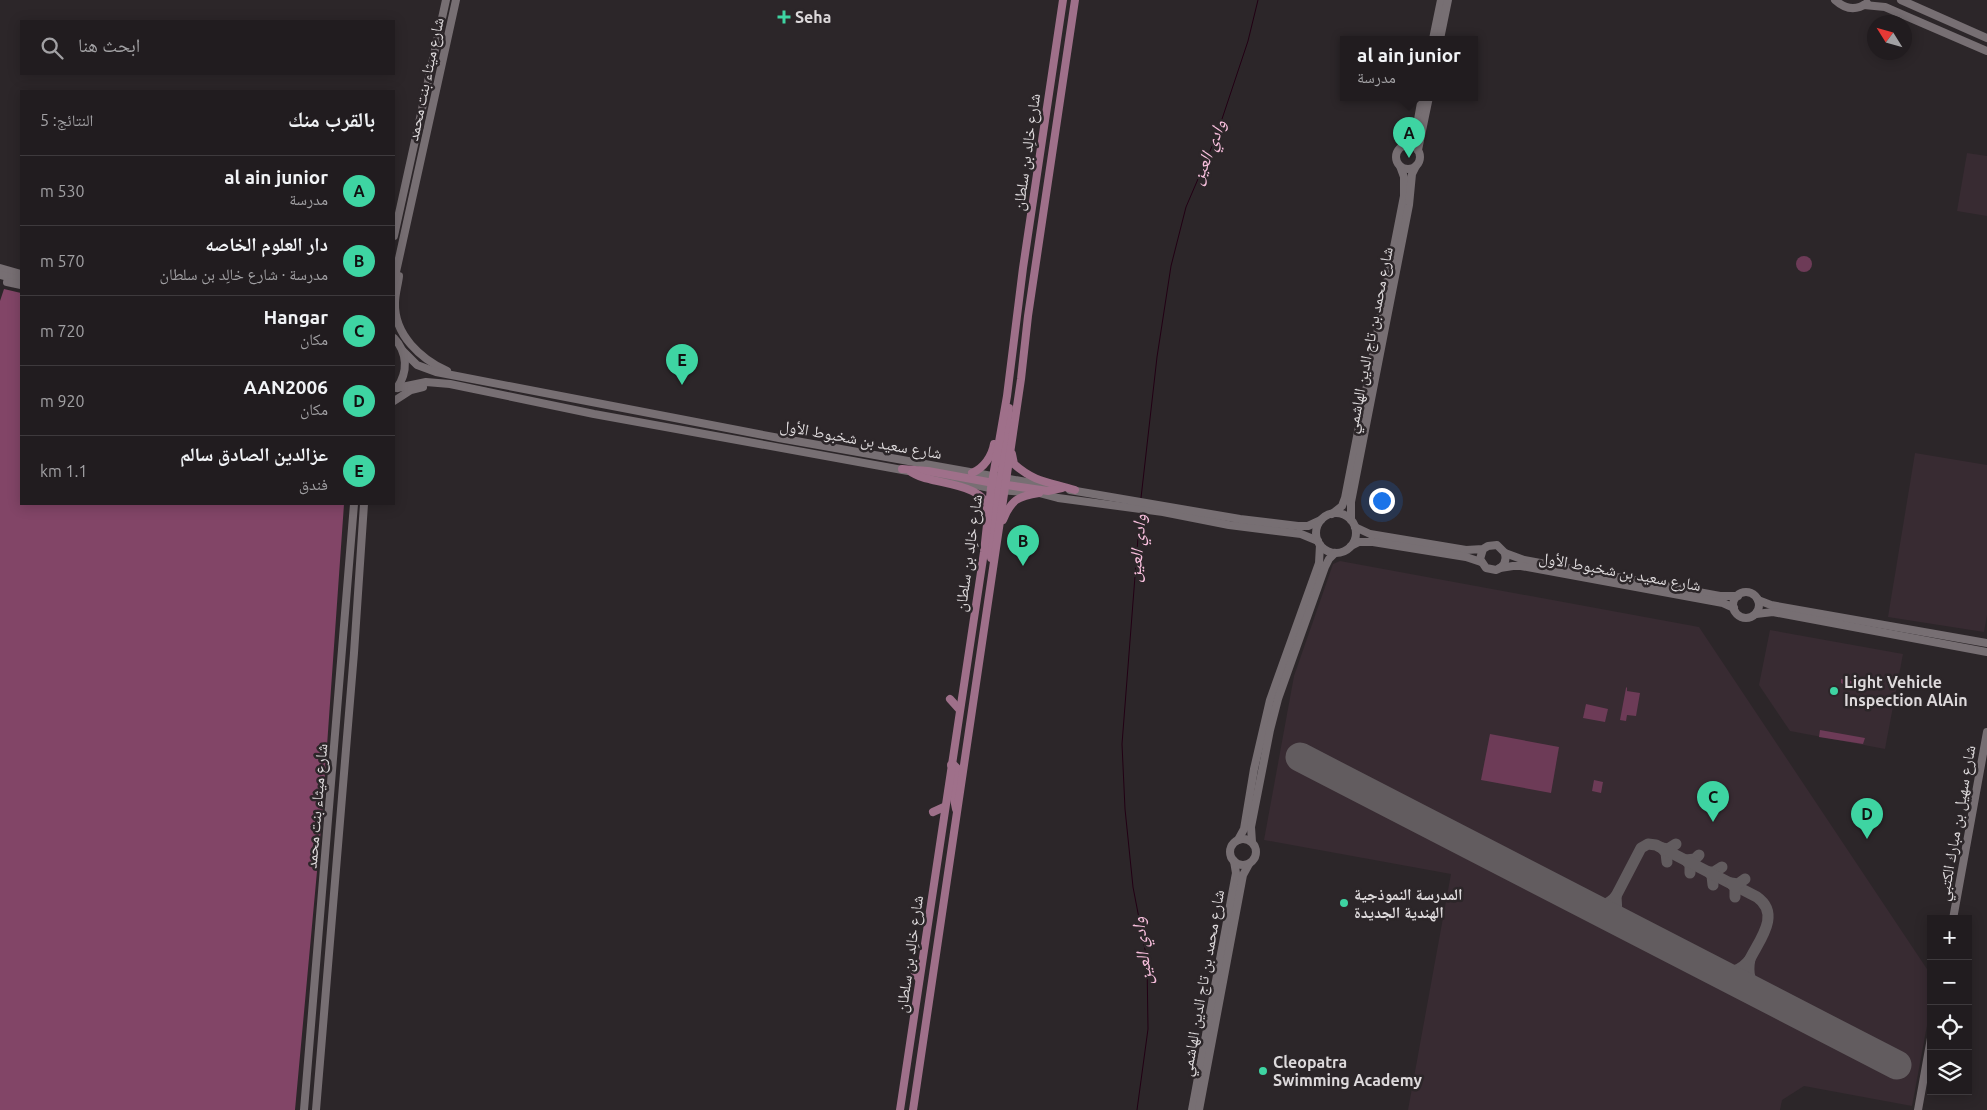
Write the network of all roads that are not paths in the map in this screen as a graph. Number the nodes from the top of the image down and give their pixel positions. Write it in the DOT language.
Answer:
graph roads {
  1 [pos="446,0"];
  2 [pos="456,0"];
  3 [pos="1063,0"];
  4 [pos="1075,0"];
  5 [pos="1441,0"];
  6 [pos="1448,0"];
  7 [pos="1835,0"];
  8 [pos="1901,0"];
  9 [pos="1867,3"];
  10 [pos="1059,23"];
  11 [pos="1434,36"];
  12 [pos="1441,36"];
  13 [pos="1987,38"];
  14 [pos="1987,51"];
  15 [pos="1066,64"];
  16 [pos="1421,101"];
  17 [pos="1428,101"];
  18 [pos="1408,145"];
  19 [pos="1418,150"];
  20 [pos="1039,164"];
  21 [pos="1400,166"];
  22 [pos="1416,166"];
  23 [pos="1044,212"];
  24 [pos="395,231"];
  25 [pos="398,262"];
  26 [pos="0,268"];
  27 [pos="20,274"];
  28 [pos="0,276"];
  29 [pos="20,276"];
  30 [pos="395,276"];
  31 [pos="0,280"];
  32 [pos="20,285"];
  33 [pos="395,339"];
  34 [pos="403,351"];
  35 [pos="452,374"];
  36 [pos="450,384"];
  37 [pos="396,389"];
  38 [pos="1007,396"];
  39 [pos="395,400"];
  40 [pos="1012,439"];
  41 [pos="902,469"];
  42 [pos="911,472"];
  43 [pos="972,472"];
  44 [pos="999,483"];
  45 [pos="1075,490"];
  46 [pos="1039,493"];
  47 [pos="1104,499"];
  48 [pos="354,505"];
  49 [pos="364,505"];
  50 [pos="1164,508"];
  51 [pos="1332,514"];
  52 [pos="1321,520"];
  53 [pos="1353,523"];
  54 [pos="999,532"];
  55 [pos="1319,543"];
  56 [pos="1351,546"];
  57 [pos="1483,549"];
  58 [pos="984,552"];
  59 [pos="1336,553"];
  60 [pos="1505,553"];
  61 [pos="1481,562"];
  62 [pos="993,565"];
  63 [pos="1500,568"];
  64 [pos="1738,596"];
  65 [pos="1758,600"];
  66 [pos="1734,608"];
  67 [pos="1756,614"];
  68 [pos="1987,643"];
  69 [pos="1987,652"];
  70 [pos="950,699"];
  71 [pos="959,709"];
  72 [pos="1987,732"];
  73 [pos="951,765"];
  74 [pos="944,807"];
  75 [pos="957,811"];
  76 [pos="933,812"];
  77 [pos="1238,840"];
  78 [pos="1252,842"];
  79 [pos="1234,861"];
  80 [pos="1248,864"];
  81 [pos="1954,915"];
  82 [pos="319,948"];
  83 [pos="911,966"];
  84 [pos="919,979"];
  85 [pos="322,1026"];
  86 [pos="310,1037"];
  87 [pos="1929,1050"];
  88 [pos="304,1110"];
  89 [pos="315,1110"];
  90 [pos="900,1110"];
  91 [pos="913,1110"];
  92 [pos="1192,1110"];
  93 [pos="1199,1110"];
  94 [pos="1918,1110"];
  1 -- 24 [label="main road, شارع ميثاء بنت محمد"];
  2 -- 25 [label="main road, شارع ميثاء بنت محمد"];
  3 -- 10 [label="main road, شارع خالِد بن سلطان"];
  4 -- 15 [label="main road, شارع خالِد بن سلطان"];
  5 -- 11 [label="main road"];
  6 -- 12 [label="main road"];
  7 -- 9 [label="main road"];
  8 -- 13 [label="main road"];
  9 -- 14 [label="main road"];
  10 -- 15 [label="main road"];
  10 -- 20 [label="main road, شارع خالِد بن سلطان"];
  15 -- 23 [label="main road, شارع خالِد بن سلطان"];
  16 -- 18 [label="main road"];
  17 -- 19 [label="main road"];
  18 -- 19 [label="main road"];
  18 -- 21 [label="main road"];
  19 -- 22 [label="main road"];
  20 -- 23 [label="main road"];
  20 -- 38 [label="main road, شارع خالِد بن سلطان"];
  21 -- 22 [label="main road"];
  21 -- 51 [label="main road, شارع محمد بن تاج الدين الهاشمي"];
  22 -- 53 [label="main road, شارع محمد بن تاج الدين الهاشمي"];
  23 -- 40 [label="main road, شارع خالِد بن سلطان"];
  25 -- 30 [label="main road, شارع ميثاء بنت محمد"];
  25 -- 35 [label="main road"];
  26 -- 27 [label="main road"];
  28 -- 29 [label="main road"];
  31 -- 32 [label="main road"];
  33 -- 34 [label="main road, شارع سعيد بن شخبوط الأول"];
  34 -- 35 [label="main road, شارع سعيد بن شخبوط الأول"];
  34 -- 37 [label="main road"];
  35 -- 43 [label="main road, شارع سعيد بن شخبوط الأول"];
  36 -- 37 [label="main road, شارع سعيد بن شخبوط الأول"];
  36 -- 39 [label="main road"];
  36 -- 41 [label="main road, شارع سعيد بن شخبوط الأول"];
  38 -- 43 [label="main road"];
  38 -- 44 [label="main road, شارع خالِد بن سلطان"];
  40 -- 44 [label="main road, شارع خالِد بن سلطان"];
  40 -- 45 [label="main road"];
  41 -- 42 [label="main road, شارع سعيد بن شخبوط الأول"];
  41 -- 44 [label="main road"];
  42 -- 44 [label="main road, شارع سعيد بن شخبوط الأول"];
  42 -- 58 [label="main road"];
  43 -- 44 [label="main road, شارع سعيد بن شخبوط الأول"];
  44 -- 45 [label="main road, شارع سعيد بن شخبوط الأول"];
  44 -- 46 [label="main road, شارع سعيد بن شخبوط الأول"];
  44 -- 54 [label="main road, شارع خالِد بن سلطان"];
  44 -- 58 [label="main road, شارع خالِد بن سلطان"];
  44 -- 62 [label="main road"];
  45 -- 47 [label="main road, شارع سعيد بن شخبوط الأول"];
  46 -- 47 [label="main road, شارع سعيد بن شخبوط الأول"];
  46 -- 54 [label="main road"];
  47 -- 50 [label="main road, شارع سعيد بن شخبوط الأول"];
  48 -- 82 [label="main road, شارع ميثاء بنت محمد"];
  49 -- 85 [label="main road, شارع ميثاء بنت محمد"];
  50 -- 52 [label="main road, شارع سعيد بن شخبوط الأول"];
  50 -- 55 [label="main road, شارع سعيد بن شخبوط الأول"];
  51 -- 52 [label="main road"];
  51 -- 53 [label="main road"];
  52 -- 55 [label="main road"];
  53 -- 56 [label="main road"];
  53 -- 57 [label="main road"];
  54 -- 62 [label="main road, شارع خالِد بن سلطان"];
  55 -- 59 [label="main road"];
  55 -- 77 [label="main road"];
  56 -- 59 [label="main road"];
  56 -- 61 [label="main road"];
  57 -- 60 [label="main road"];
  57 -- 61 [label="main road"];
  58 -- 71 [label="main road, شارع خالِد بن سلطان"];
  59 -- 78 [label="main road"];
  60 -- 63 [label="main road"];
  60 -- 64 [label="main road, شارع سعيد بن شخبوط الأول"];
  61 -- 63 [label="main road"];
  62 -- 75 [label="main road, شارع خالِد بن سلطان"];
  63 -- 66 [label="main road, شارع سعيد بن شخبوط الأول"];
  64 -- 65 [label="main road"];
  64 -- 66 [label="main road"];
  65 -- 67 [label="main road"];
  65 -- 68 [label="main road"];
  66 -- 67 [label="main road"];
  67 -- 69 [label="main road"];
  70 -- 71 [label="main road"];
  71 -- 73 [label="main road, شارع خالِد بن سلطان"];
  72 -- 81 [label="main road, شارع سهيل بن مبارك الكتبي"];
  73 -- 74 [label="main road, شارع خالِد بن سلطان"];
  73 -- 75 [label="main road"];
  74 -- 76 [label="main road"];
  74 -- 84 [label="main road, شارع خالِد بن سلطان"];
  75 -- 91 [label="main road, شارع خالِد بن سلطان"];
  77 -- 78 [label="main road"];
  77 -- 79 [label="main road"];
  78 -- 80 [label="main road"];
  79 -- 80 [label="main road"];
  79 -- 92 [label="main road, شارع محمد بن تاج الدين الهاشمي"];
  80 -- 93 [label="main road, شارع محمد بن تاج الدين الهاشمي"];
  82 -- 85 [label="main road"];
  82 -- 86 [label="main road, شارع ميثاء بنت محمد"];
  83 -- 84 [label="main road"];
  84 -- 90 [label="main road, شارع خالِد بن سلطان"];
  85 -- 89 [label="main road, شارع ميثاء بنت محمد"];
  86 -- 88 [label="main road, شارع ميثاء بنت محمد"];
  86 -- 89 [label="main road"];
  87 -- 94 [label="main road"];
}
